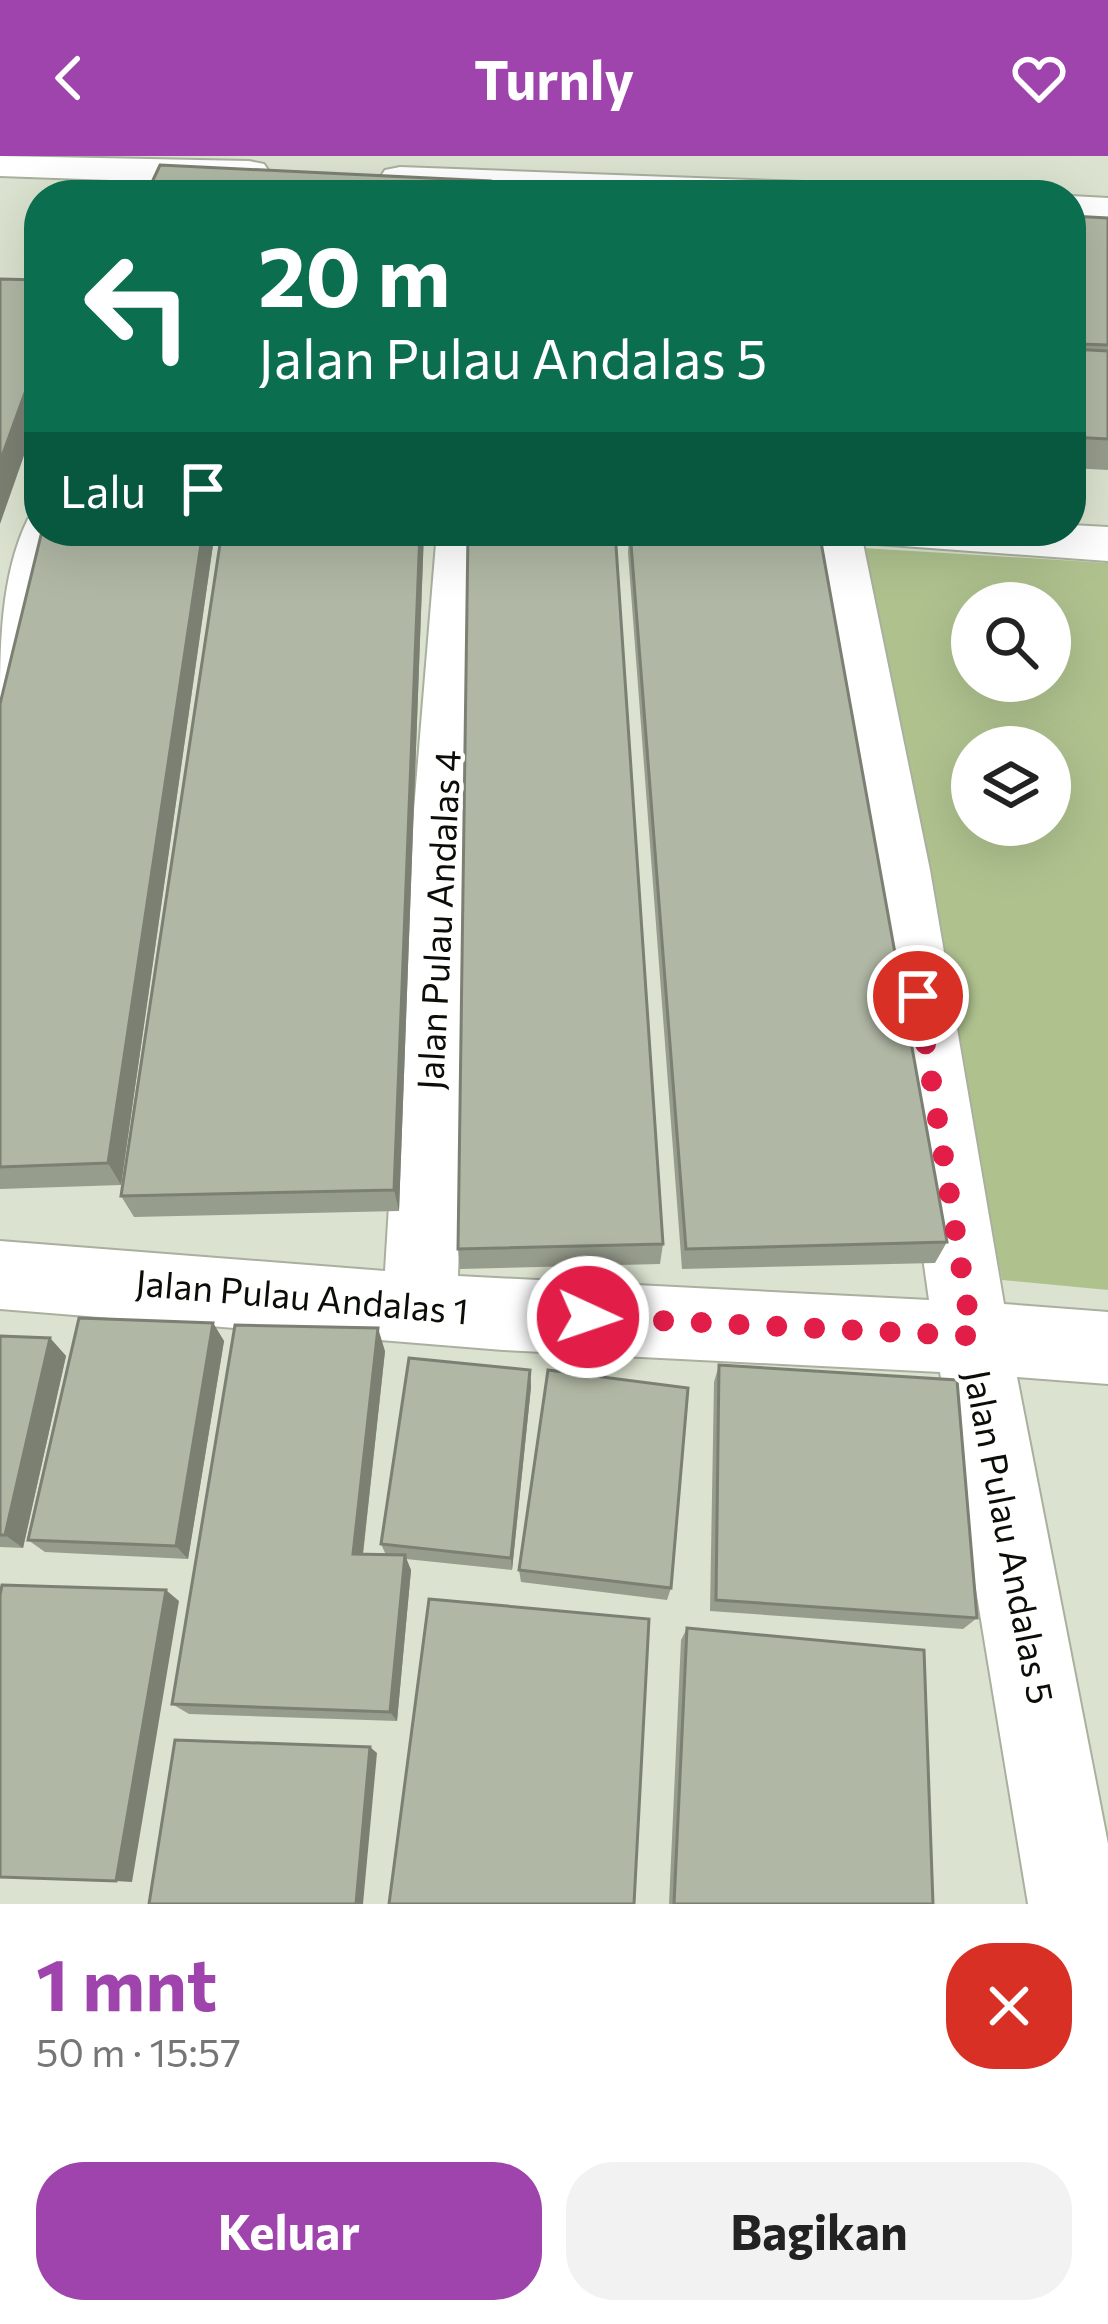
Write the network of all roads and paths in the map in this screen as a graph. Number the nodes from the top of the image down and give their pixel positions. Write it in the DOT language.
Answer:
graph roads {
  1 [pos="0,164"];
  2 [pos="297,175"];
  3 [pos="366,177"];
  4 [pos="118,180"];
  5 [pos="180,180"];
  6 [pos="439,180"];
  7 [pos="42,546"];
  8 [pos="462,546"];
  9 [pos="838,546"];
  10 [pos="0,692"];
  11 [pos="0,1275"];
  12 [pos="420,1309"];
  13 [pos="972,1336"];
  14 [pos="1108,1348"];
  15 [pos="1074,1904"];
  1 -- 4 [label="street"];
  2 -- 5 [label="street"];
  3 -- 6 [label="street"];
  7 -- 10 [label="street"];
  8 -- 12 [label="street, Jalan Pulau Andalas 4"];
  9 -- 13 [label="street, Jalan Pulau Andalas 5"];
  11 -- 12 [label="street, Jalan Pulau Andalas 1"];
  12 -- 13 [label="street, Jalan Pulau Andalas 1"];
  13 -- 14 [label="street, Jalan Pulau Andalas 1"];
  13 -- 15 [label="street, Jalan Pulau Andalas 5"];
}
